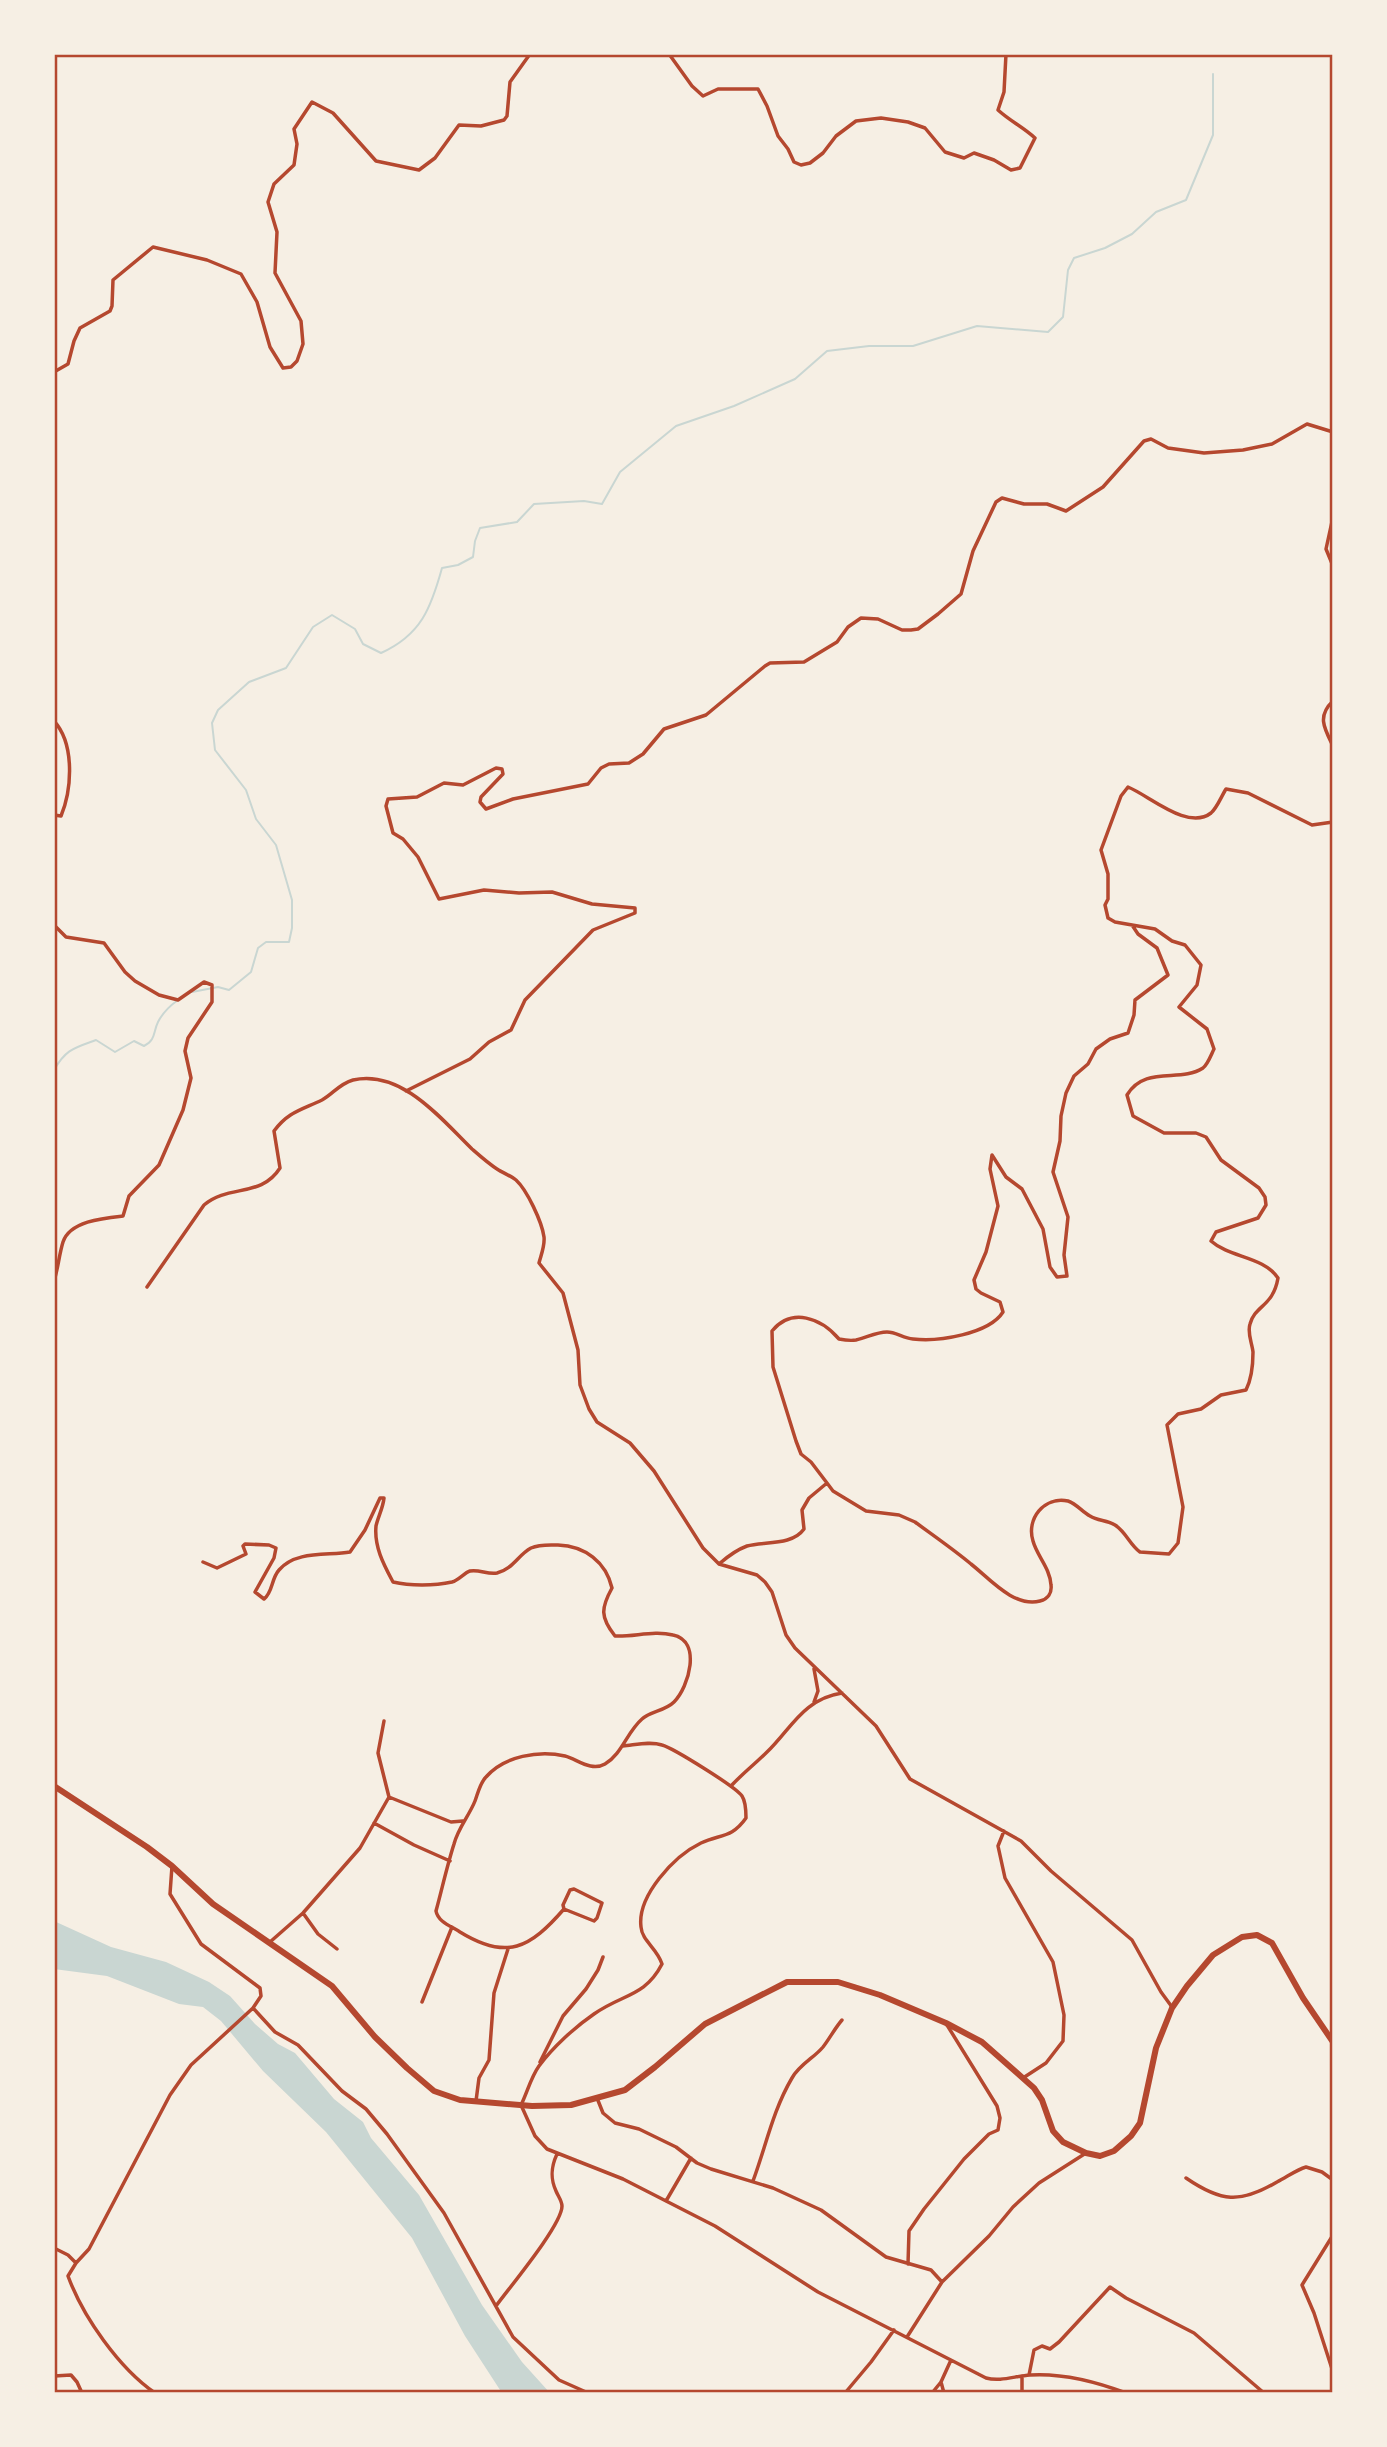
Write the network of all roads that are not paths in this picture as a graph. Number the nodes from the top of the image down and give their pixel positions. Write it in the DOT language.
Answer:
graph roads {
  1 [pos="530,54"];
  2 [pos="668,54"];
  3 [pos="1006,54"];
  4 [pos="54,372"];
  5 [pos="1333,432"];
  6 [pos="1333,517"];
  7 [pos="1333,566"];
  8 [pos="1331,704"];
  9 [pos="54,721"];
  10 [pos="1333,746"];
  11 [pos="54,816"];
  12 [pos="1333,822"];
  13 [pos="54,925"];
  14 [pos="1132,925"];
  15 [pos="406,1091"];
  16 [pos="54,1281"];
  17 [pos="148,1287"];
  18 [pos="827,1483"];
  19 [pos="203,1562"];
  20 [pos="719,1564"];
  21 [pos="813,1667"];
  22 [pos="842,1693"];
  23 [pos="812,1705"];
  24 [pos="384,1721"];
  25 [pos="623,1746"];
  26 [pos="54,1786"];
  27 [pos="731,1786"];
  28 [pos="389,1797"];
  29 [pos="463,1821"];
  30 [pos="374,1823"];
  31 [pos="1003,1831"];
  32 [pos="450,1861"];
  33 [pos="172,1866"];
  34 [pos="564,1909"];
  35 [pos="303,1913"];
  36 [pos="452,1927"];
  37 [pos="270,1942"];
  38 [pos="337,1949"];
  39 [pos="508,1949"];
  40 [pos="603,1957"];
  41 [pos="422,2002"];
  42 [pos="253,2008"];
  43 [pos="1172,2008"];
  44 [pos="842,2020"];
  45 [pos="946,2023"];
  46 [pos="1333,2042"];
  47 [pos="538,2067"];
  48 [pos="1023,2078"];
  49 [pos="597,2098"];
  50 [pos="476,2101"];
  51 [pos="521,2105"];
  52 [pos="1086,2153"];
  53 [pos="557,2154"];
  54 [pos="691,2158"];
  55 [pos="1186,2178"];
  56 [pos="1333,2180"];
  57 [pos="753,2181"];
  58 [pos="666,2201"];
  59 [pos="1333,2235"];
  60 [pos="54,2248"];
  61 [pos="76,2263"];
  62 [pos="908,2264"];
  63 [pos="942,2283"];
  64 [pos="496,2306"];
  65 [pos="894,2330"];
  66 [pos="906,2337"];
  67 [pos="951,2360"];
  68 [pos="1333,2372"];
  69 [pos="1029,2375"];
  70 [pos="54,2376"];
  71 [pos="1022,2376"];
  72 [pos="941,2382"];
  73 [pos="586,2392"];
  74 [pos="82,2393"];
  75 [pos="155,2393"];
  76 [pos="845,2393"];
  77 [pos="932,2393"];
  78 [pos="944,2393"];
  79 [pos="1022,2393"];
  80 [pos="1126,2393"];
  81 [pos="1264,2393"];
  1 -- 4 [label="street"];
  2 -- 3 [label="street"];
  5 -- 15 [label="street"];
  6 -- 7 [label="street"];
  8 -- 10 [label="street"];
  9 -- 11 [label="street"];
  12 -- 14 [label="street"];
  13 -- 16 [label="street"];
  14 -- 18 [label="street"];
  14 -- 18 [label="street"];
  15 -- 17 [label="street"];
  15 -- 20 [label="street"];
  18 -- 20 [label="street"];
  19 -- 25 [label="street"];
  20 -- 21 [label="street"];
  21 -- 22 [label="street"];
  21 -- 23 [label="street"];
  22 -- 23 [label="street"];
  22 -- 31 [label="street"];
  23 -- 27 [label="street"];
  24 -- 28 [label="street"];
  25 -- 27 [label="street"];
  25 -- 29 [label="street"];
  26 -- 33 [label="highway"];
  27 -- 47 [label="street"];
  28 -- 29 [label="street"];
  28 -- 30 [label="street"];
  29 -- 32 [label="street"];
  30 -- 32 [label="street"];
  30 -- 35 [label="street"];
  31 -- 43 [label="street"];
  31 -- 48 [label="street"];
  32 -- 36 [label="street"];
  33 -- 37 [label="highway"];
  33 -- 42 [label="street"];
  34 -- 34 [label="street"];
  34 -- 39 [label="street"];
  35 -- 37 [label="street"];
  35 -- 38 [label="street"];
  36 -- 39 [label="street"];
  36 -- 41 [label="street"];
  37 -- 50 [label="highway"];
  39 -- 50 [label="street"];
  40 -- 47 [label="street"];
  42 -- 61 [label="street"];
  42 -- 64 [label="street"];
  43 -- 46 [label="highway"];
  43 -- 52 [label="highway"];
  44 -- 57 [label="street"];
  45 -- 48 [label="highway"];
  45 -- 49 [label="highway"];
  45 -- 62 [label="street"];
  47 -- 51 [label="street"];
  48 -- 52 [label="highway"];
  49 -- 51 [label="highway"];
  49 -- 54 [label="street"];
  50 -- 51 [label="highway"];
  51 -- 53 [label="street"];
  52 -- 63 [label="street"];
  53 -- 58 [label="street"];
  53 -- 64 [label="street"];
  54 -- 57 [label="street"];
  54 -- 58 [label="street"];
  55 -- 56 [label="street"];
  57 -- 62 [label="street"];
  58 -- 65 [label="street"];
  59 -- 68 [label="street"];
  60 -- 61 [label="street"];
  61 -- 75 [label="street"];
  62 -- 63 [label="street"];
  63 -- 66 [label="street"];
  64 -- 73 [label="street"];
  65 -- 66 [label="street"];
  65 -- 76 [label="street"];
  66 -- 67 [label="street"];
  67 -- 71 [label="street"];
  67 -- 72 [label="street"];
  69 -- 71 [label="street"];
  69 -- 80 [label="street"];
  69 -- 81 [label="street"];
  70 -- 74 [label="street"];
  71 -- 79 [label="street"];
  72 -- 77 [label="street"];
  72 -- 78 [label="street"];
}
